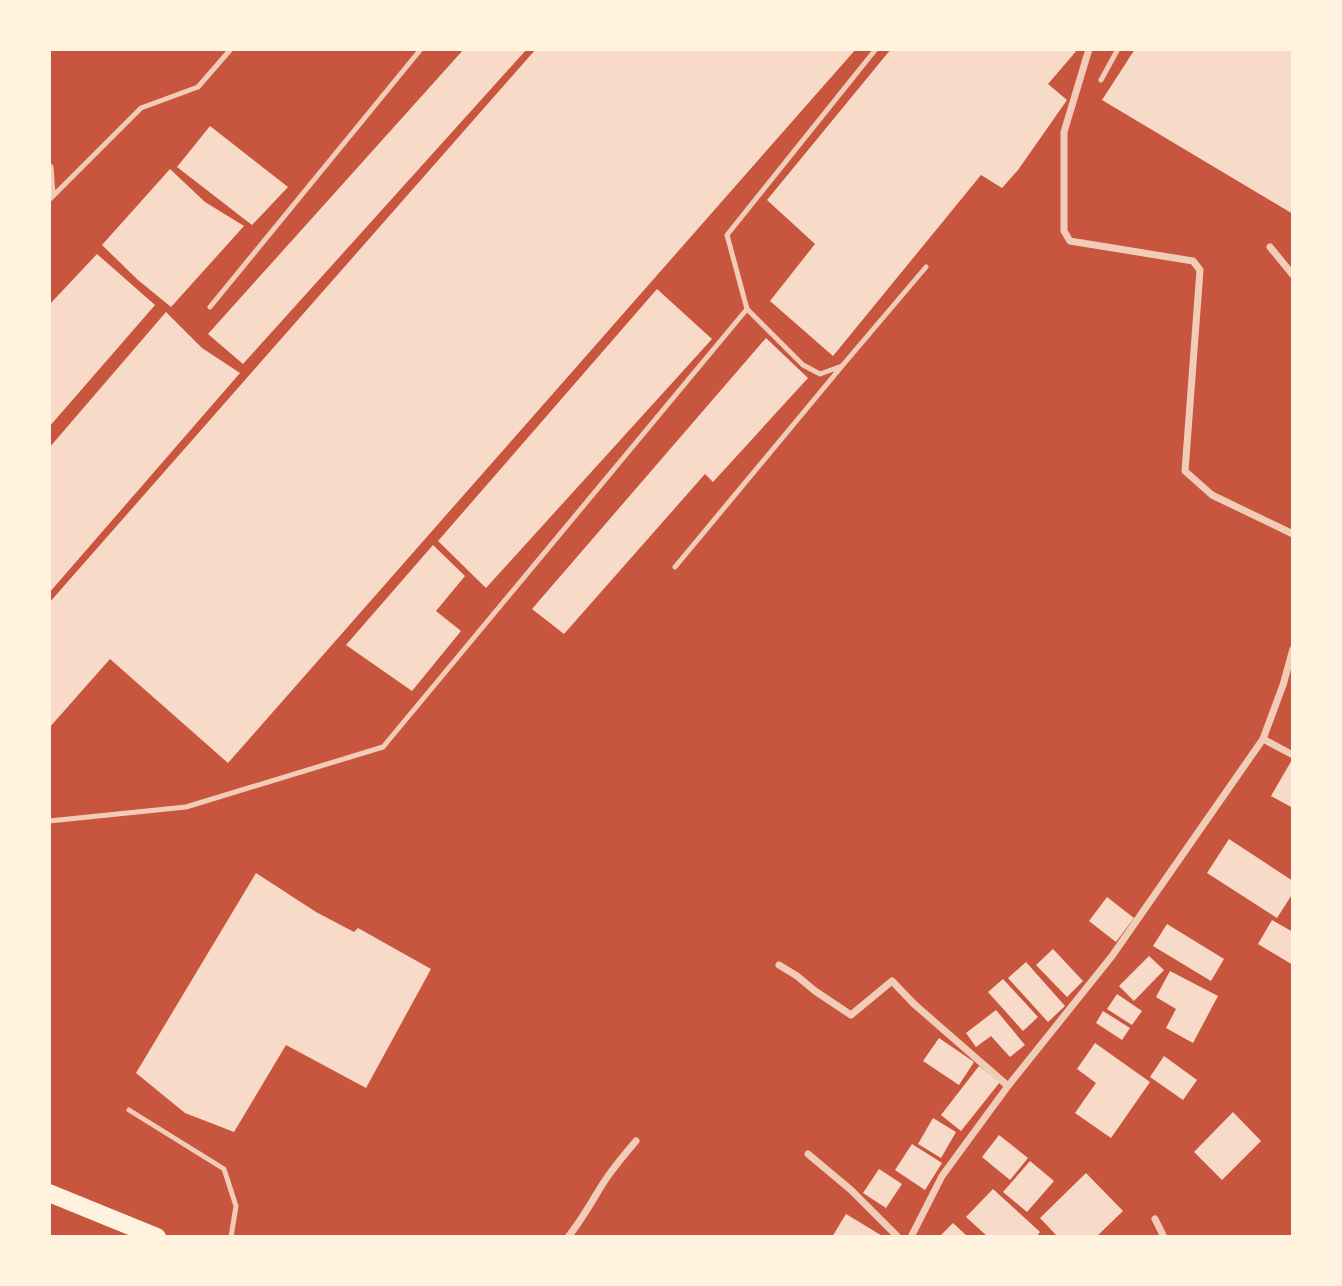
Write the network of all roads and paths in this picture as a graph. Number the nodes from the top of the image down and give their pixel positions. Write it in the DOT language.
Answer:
graph roads {
  1 [pos="231,49"];
  2 [pos="421,49"];
  3 [pos="876,49"];
  4 [pos="1089,49"];
  5 [pos="1118,49"];
  6 [pos="1101,80"];
  7 [pos="49,165"];
  8 [pos="51,197"];
  9 [pos="1270,247"];
  10 [pos="926,267"];
  11 [pos="1293,275"];
  12 [pos="210,307"];
  13 [pos="747,309"];
  14 [pos="842,366"];
  15 [pos="1293,534"];
  16 [pos="675,567"];
  17 [pos="1293,649"];
  18 [pos="1263,738"];
  19 [pos="1293,755"];
  20 [pos="49,821"];
  21 [pos="779,965"];
  22 [pos="1008,1086"];
  23 [pos="129,1110"];
  24 [pos="636,1141"];
  25 [pos="808,1154"];
  26 [pos="49,1193"];
  27 [pos="1154,1219"];
  28 [pos="157,1237"];
  29 [pos="230,1237"];
  30 [pos="568,1237"];
  31 [pos="898,1237"];
  32 [pos="911,1237"];
  33 [pos="1164,1237"];
  1 -- 8 [label="lane"];
  2 -- 12 [label="lane"];
  3 -- 13 [label="lane"];
  4 -- 15 [label="street"];
  5 -- 6 [label="lane"];
  7 -- 8 [label="lane"];
  9 -- 11 [label="street"];
  10 -- 14 [label="lane"];
  13 -- 14 [label="lane"];
  13 -- 20 [label="lane"];
  14 -- 16 [label="lane"];
  17 -- 18 [label="street"];
  18 -- 19 [label="street"];
  18 -- 22 [label="street"];
  21 -- 22 [label="street"];
  22 -- 32 [label="street"];
  23 -- 29 [label="lane"];
  24 -- 30 [label="street"];
  25 -- 31 [label="street"];
  26 -- 28 [label="main road"];
  27 -- 33 [label="street"];
}
